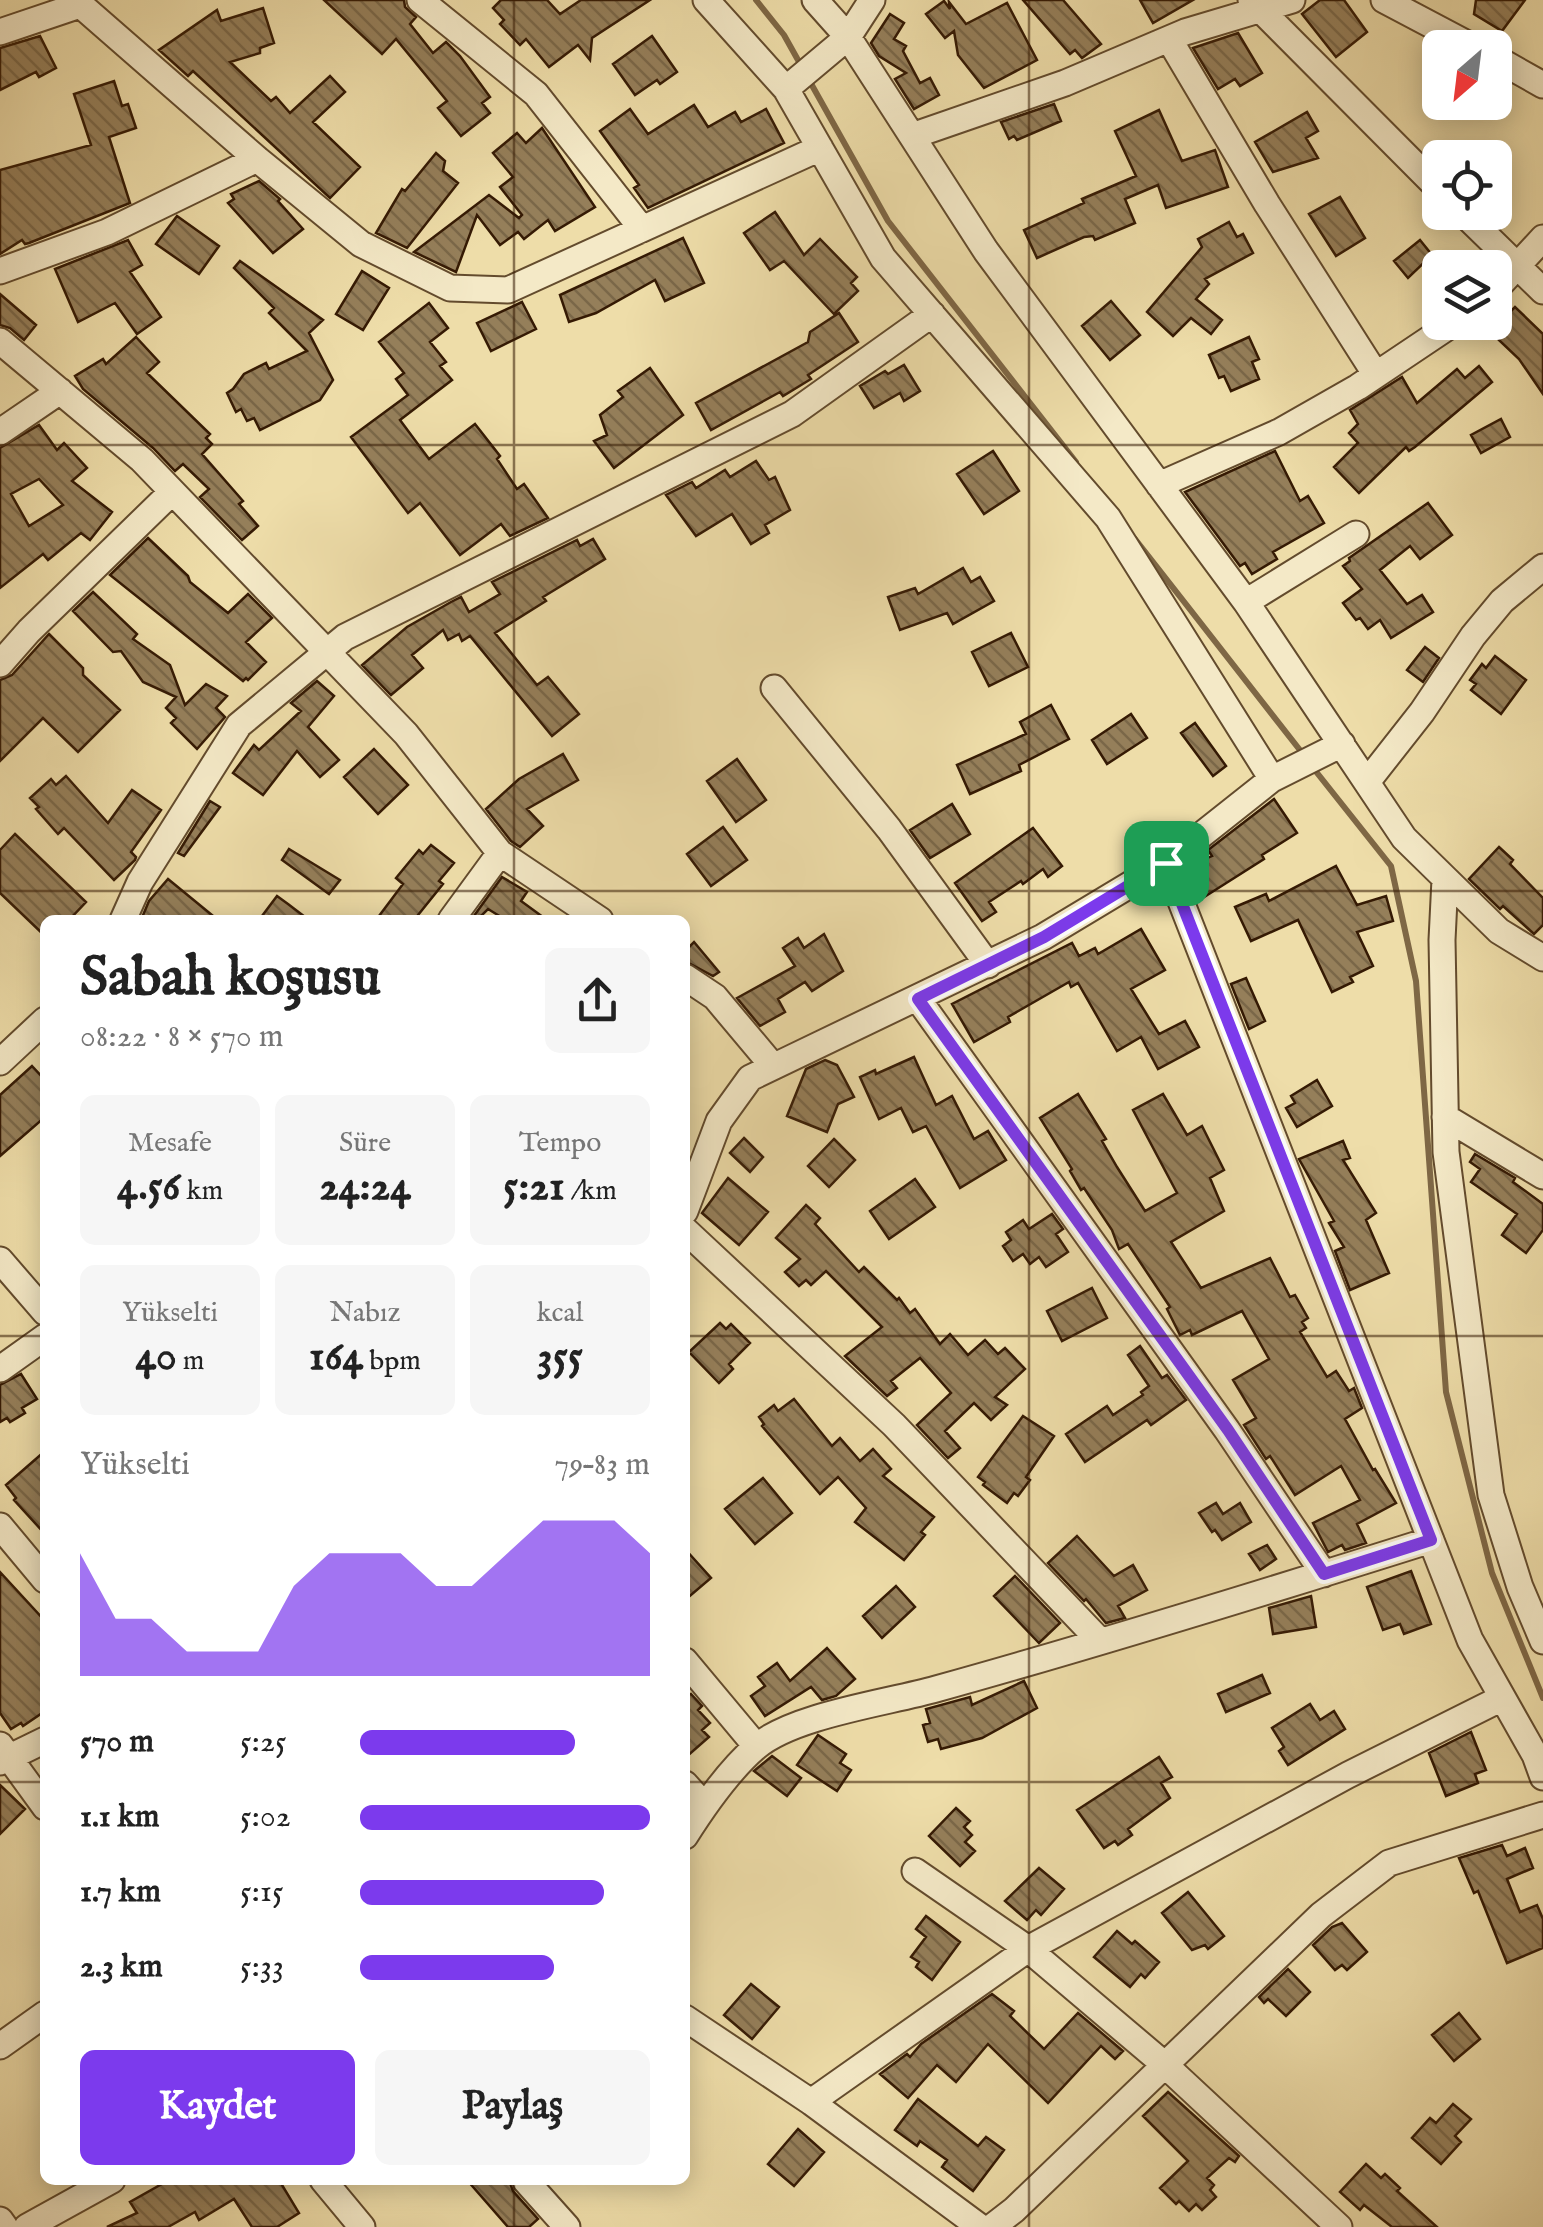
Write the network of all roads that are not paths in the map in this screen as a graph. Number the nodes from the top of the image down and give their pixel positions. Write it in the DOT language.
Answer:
graph roads {
  1 [pos="420,0"];
  2 [pos="706,0"];
  3 [pos="816,0"];
  4 [pos="872,0"];
  5 [pos="1292,0"];
  6 [pos="1384,0"];
  7 [pos="78,2"];
  8 [pos="1256,4"];
  9 [pos="1441,30"];
  10 [pos="0,32"];
  11 [pos="1169,39"];
  12 [pos="841,42"];
  13 [pos="1512,68"];
  14 [pos="790,85"];
  15 [pos="1543,85"];
  16 [pos="912,136"];
  17 [pos="820,148"];
  18 [pos="257,159"];
  19 [pos="1422,172"];
  20 [pos="642,229"];
  21 [pos="1480,230"];
  22 [pos="1543,238"];
  23 [pos="1516,267"];
  24 [pos="0,270"];
  25 [pos="1512,271"];
  26 [pos="1543,292"];
  27 [pos="932,314"];
  28 [pos="1428,340"];
  29 [pos="0,341"];
  30 [pos="1376,375"];
  31 [pos="60,391"];
  32 [pos="0,432"];
  33 [pos="1159,485"];
  34 [pos="172,492"];
  35 [pos="1356,534"];
  36 [pos="1543,566"];
  37 [pos="1246,602"];
  38 [pos="328,652"];
  39 [pos="0,664"];
  40 [pos="774,688"];
  41 [pos="1337,746"];
  42 [pos="1280,775"];
  43 [pos="1367,782"];
  44 [pos="500,853"];
  45 [pos="1166,863"];
  46 [pos="1446,879"];
  47 [pos="125,915"];
  48 [pos="455,915"];
  49 [pos="593,915"];
  50 [pos="1543,958"];
  51 [pos="988,964"];
  52 [pos="690,980"];
  53 [pos="918,999"];
  54 [pos="40,1025"];
  55 [pos="0,1062"];
  56 [pos="772,1065"];
  57 [pos="1445,1116"];
  58 [pos="1543,1176"];
  59 [pos="690,1198"];
  60 [pos="690,1235"];
  61 [pos="0,1260"];
  62 [pos="40,1306"];
  63 [pos="40,1340"];
  64 [pos="0,1368"];
  65 [pos="0,1526"];
  66 [pos="1431,1540"];
  67 [pos="40,1574"];
  68 [pos="1324,1574"];
  69 [pos="1532,1582"];
  70 [pos="1100,1641"];
  71 [pos="1543,1642"];
  72 [pos="690,1666"];
  73 [pos="1502,1698"];
  74 [pos="40,1742"];
  75 [pos="756,1746"];
  76 [pos="3,1755"];
  77 [pos="1543,1777"];
  78 [pos="690,1790"];
  79 [pos="40,1801"];
  80 [pos="704,1806"];
  81 [pos="1543,1815"];
  82 [pos="690,1828"];
  83 [pos="915,1870"];
  84 [pos="1028,1948"];
  85 [pos="40,2018"];
  86 [pos="690,2021"];
  87 [pos="0,2046"];
  88 [pos="1165,2065"];
  89 [pos="811,2102"];
  90 [pos="103,2185"];
  91 [pos="329,2185"];
  92 [pos="529,2185"];
  93 [pos="0,2220"];
  94 [pos="4,2227"];
  95 [pos="26,2227"];
  96 [pos="362,2227"];
  97 [pos="567,2227"];
  98 [pos="980,2227"];
  99 [pos="992,2227"];
  100 [pos="1339,2227"];
  1 -- 20 [label="street"];
  2 -- 14 [label="street"];
  3 -- 12 [label="street"];
  4 -- 12 [label="street"];
  5 -- 8 [label="street"];
  6 -- 9 [label="street"];
  7 -- 10 [label="street"];
  7 -- 18 [label="street"];
  8 -- 11 [label="street"];
  8 -- 19 [label="street"];
  11 -- 16 [label="street"];
  11 -- 30 [label="street"];
  12 -- 14 [label="street"];
  12 -- 16 [label="street"];
  13 -- 15 [label="street"];
  14 -- 17 [label="street"];
  16 -- 33 [label="street"];
  17 -- 20 [label="street"];
  17 -- 27 [label="street"];
  18 -- 20 [label="street"];
  18 -- 24 [label="street"];
  21 -- 23 [label="street"];
  22 -- 23 [label="street"];
  23 -- 25 [label="street"];
  23 -- 26 [label="street"];
  27 -- 38 [label="street"];
  27 -- 42 [label="street"];
  28 -- 30 [label="street"];
  29 -- 31 [label="street"];
  30 -- 33 [label="street"];
  31 -- 32 [label="street"];
  31 -- 34 [label="street"];
  33 -- 37 [label="street"];
  34 -- 38 [label="street"];
  34 -- 39 [label="street"];
  35 -- 37 [label="street"];
  36 -- 43 [label="street"];
  37 -- 41 [label="street"];
  38 -- 44 [label="street"];
  38 -- 47 [label="street"];
  40 -- 51 [label="street"];
  41 -- 42 [label="street"];
  41 -- 43 [label="street"];
  42 -- 45 [label="street"];
  43 -- 46 [label="street"];
  44 -- 48 [label="street"];
  44 -- 49 [label="street"];
  45 -- 51 [label="street"];
  45 -- 66 [label="street"];
  46 -- 50 [label="street"];
  46 -- 57 [label="street"];
  51 -- 53 [label="street"];
  52 -- 56 [label="street"];
  53 -- 56 [label="street"];
  53 -- 68 [label="street"];
  54 -- 55 [label="street"];
  56 -- 59 [label="street"];
  57 -- 58 [label="street"];
  57 -- 69 [label="street"];
  60 -- 70 [label="street"];
  61 -- 62 [label="street"];
  63 -- 64 [label="street"];
  65 -- 67 [label="street"];
  66 -- 68 [label="street"];
  66 -- 73 [label="street"];
  68 -- 70 [label="street"];
  69 -- 71 [label="street"];
  70 -- 75 [label="street"];
  72 -- 75 [label="street"];
  73 -- 77 [label="street"];
  73 -- 84 [label="street"];
  74 -- 76 [label="street"];
  75 -- 80 [label="street"];
  76 -- 79 [label="street"];
  78 -- 80 [label="street"];
  80 -- 82 [label="street"];
  81 -- 88 [label="street"];
  83 -- 84 [label="street"];
  84 -- 88 [label="street"];
  84 -- 89 [label="street"];
  85 -- 87 [label="street"];
  86 -- 89 [label="street"];
  88 -- 99 [label="street"];
  88 -- 100 [label="street"];
  89 -- 98 [label="street"];
  90 -- 95 [label="street"];
  91 -- 96 [label="street"];
  92 -- 97 [label="street"];
  93 -- 94 [label="street"];
}
